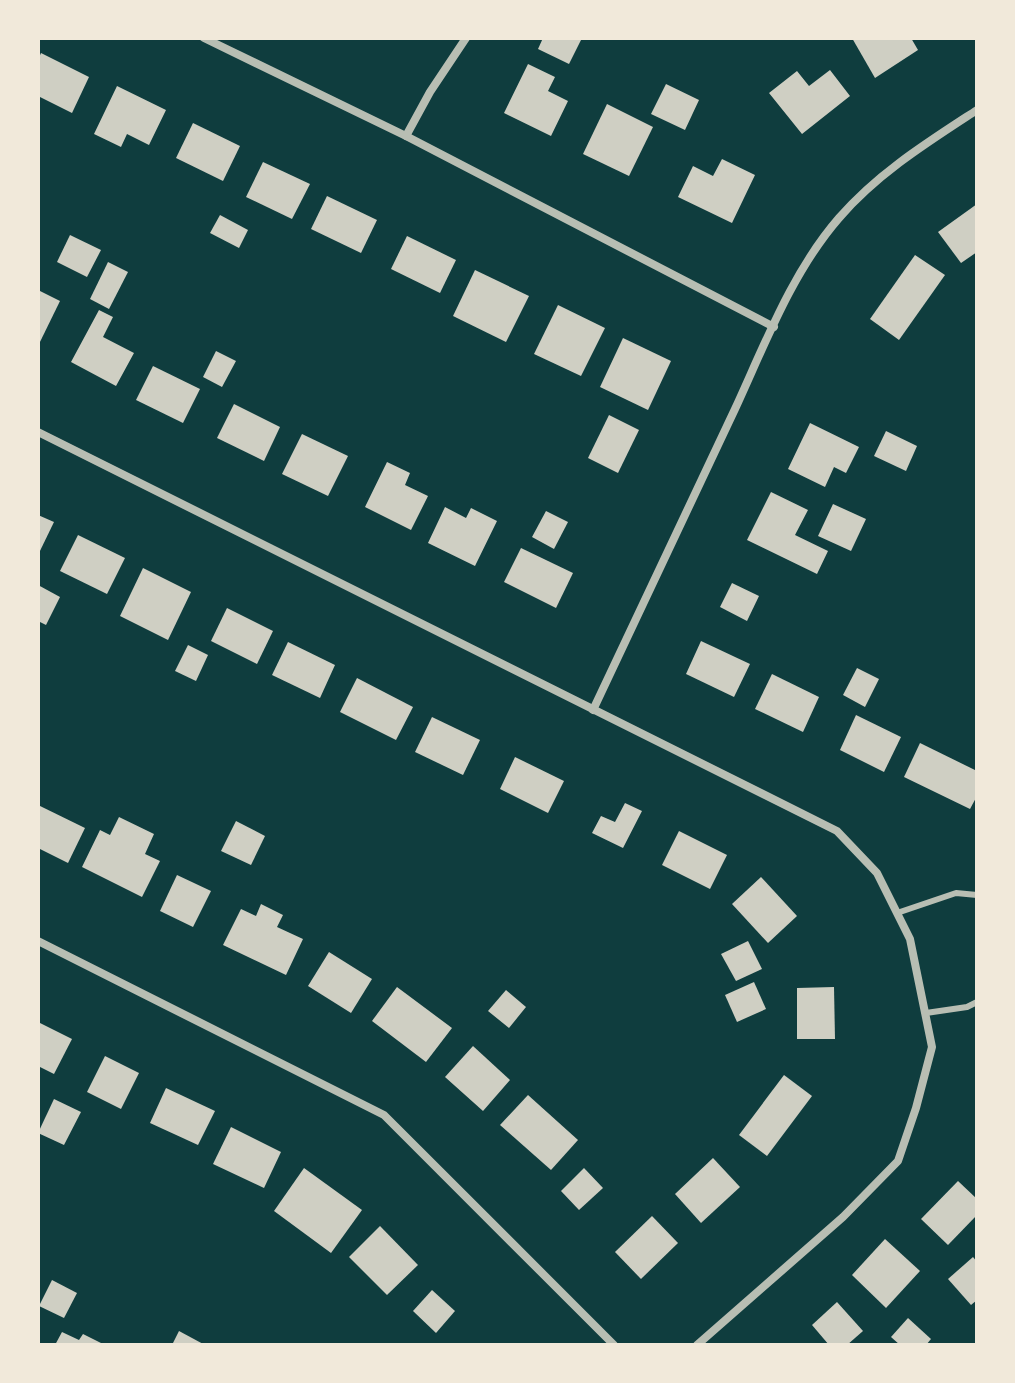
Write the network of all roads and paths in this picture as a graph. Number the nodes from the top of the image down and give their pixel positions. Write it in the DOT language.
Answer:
graph roads {
  1 [pos="204,38"];
  2 [pos="466,38"];
  3 [pos="977,110"];
  4 [pos="406,136"];
  5 [pos="774,327"];
  6 [pos="38,432"];
  7 [pos="593,710"];
  8 [pos="977,895"];
  9 [pos="897,913"];
  10 [pos="38,941"];
  11 [pos="977,1002"];
  12 [pos="926,1013"];
  13 [pos="614,1345"];
  14 [pos="697,1345"];
  1 -- 4 [label="street"];
  2 -- 4 [label="street"];
  3 -- 5 [label="street"];
  4 -- 5 [label="street"];
  5 -- 7 [label="street"];
  6 -- 7 [label="street"];
  7 -- 9 [label="street"];
  8 -- 9 [label="lane"];
  9 -- 12 [label="street"];
  10 -- 13 [label="street"];
  11 -- 12 [label="lane"];
  12 -- 14 [label="street"];
}
